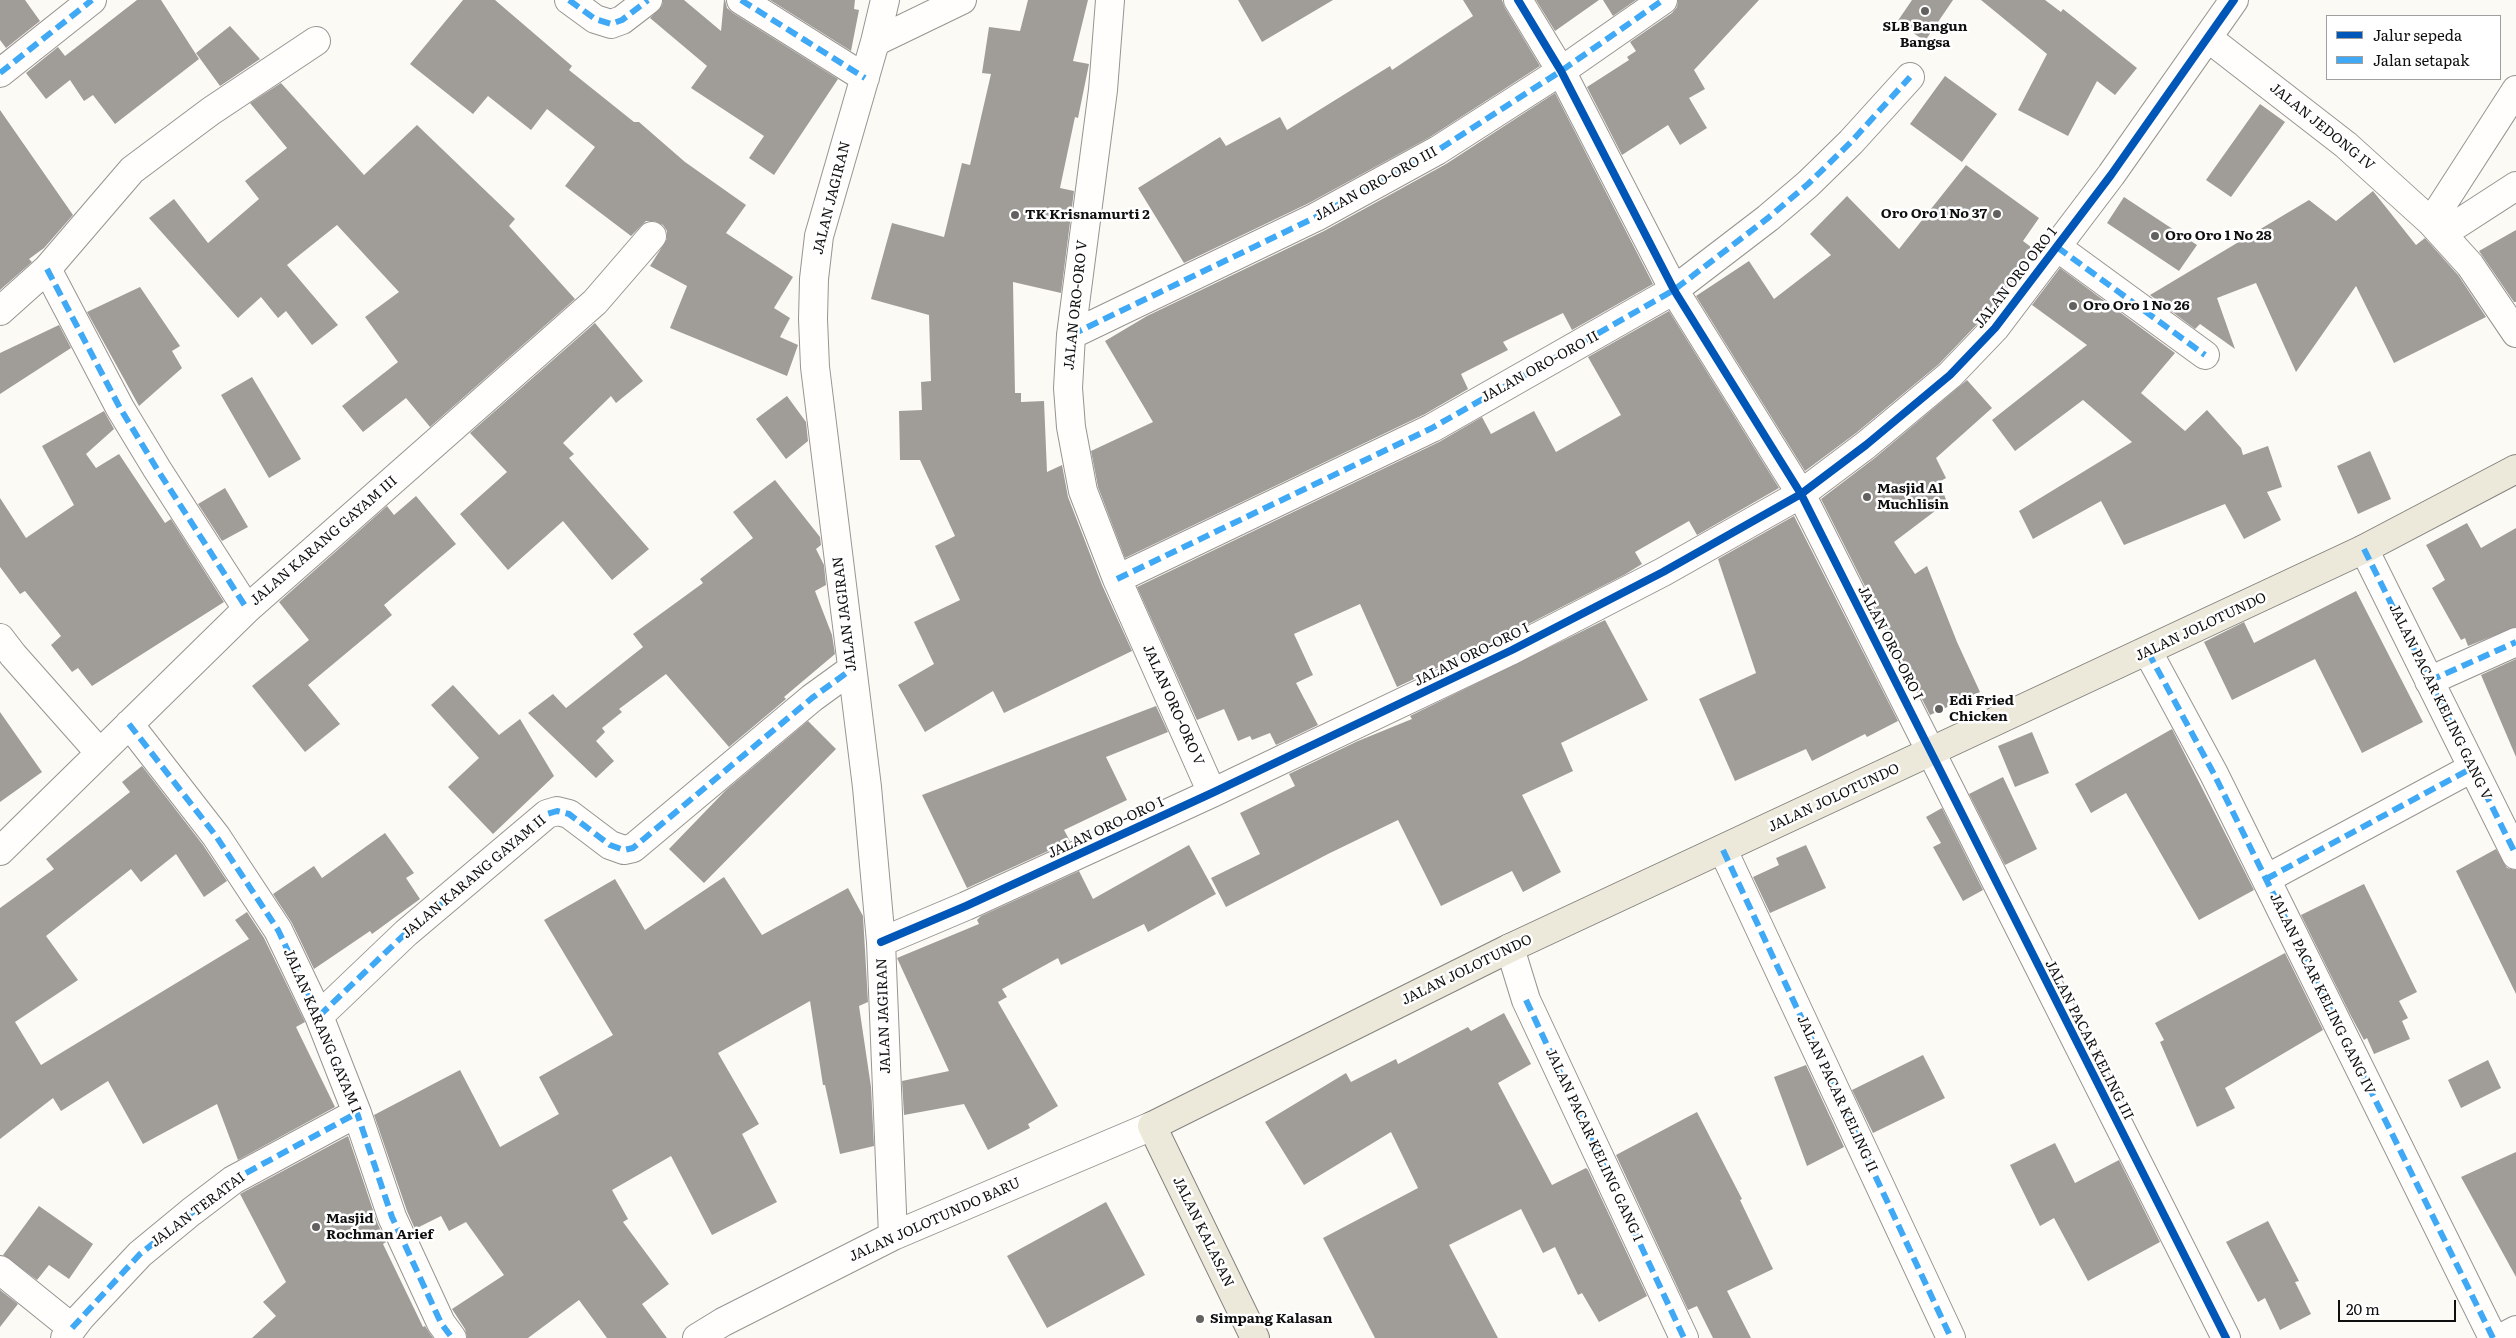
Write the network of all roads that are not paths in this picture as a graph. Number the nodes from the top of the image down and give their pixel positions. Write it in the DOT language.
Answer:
graph roads {
  1 [pos="92,0"];
  2 [pos="569,0"];
  3 [pos="648,0"];
  4 [pos="741,0"];
  5 [pos="885,0"];
  6 [pos="962,0"];
  7 [pos="1110,0"];
  8 [pos="1518,0"];
  9 [pos="1663,0"];
  10 [pos="2228,2"];
  11 [pos="2208,38"];
  12 [pos="316,41"];
  13 [pos="875,42"];
  14 [pos="1561,71"];
  15 [pos="0,73"];
  16 [pos="1910,77"];
  17 [pos="865,78"];
  18 [pos="2516,90"];
  19 [pos="2516,186"];
  20 [pos="2437,228"];
  21 [pos="652,236"];
  22 [pos="2057,247"];
  23 [pos="48,270"];
  24 [pos="1674,290"];
  25 [pos="0,311"];
  26 [pos="2516,333"];
  27 [pos="1071,335"];
  28 [pos="2206,355"];
  29 [pos="2516,469"];
  30 [pos="1801,494"];
  31 [pos="2364,549"];
  32 [pos="1117,579"];
  33 [pos="246,609"];
  34 [pos="0,638"];
  35 [pos="2516,642"];
  36 [pos="2148,652"];
  37 [pos="852,669"];
  38 [pos="2429,681"];
  39 [pos="130,724"];
  40 [pos="99,752"];
  41 [pos="1932,753"];
  42 [pos="2472,768"];
  43 [pos="1212,793"];
  44 [pos="1723,850"];
  45 [pos="0,851"];
  46 [pos="2516,855"];
  47 [pos="2266,879"];
  48 [pos="881,942"];
  49 [pos="1510,948"];
  50 [pos="319,1016"];
  51 [pos="357,1113"];
  52 [pos="1152,1126"];
  53 [pos="893,1236"];
  54 [pos="0,1270"];
  55 [pos="727,1330"];
  56 [pos="2516,1330"];
  57 [pos="68,1333"];
  58 [pos="452,1338"];
  59 [pos="697,1338"];
  60 [pos="1255,1338"];
  61 [pos="1684,1338"];
  62 [pos="1951,1338"];
  63 [pos="2226,1338"];
  64 [pos="2493,1338"];
  65 [pos="2501,1338"];
  1 -- 15 [label="street"];
  2 -- 3 [label="street"];
  4 -- 17 [label="street"];
  5 -- 13 [label="street, JALAN JAGIRAN"];
  6 -- 13 [label="street"];
  7 -- 27 [label="street, JALAN ORO-ORO V"];
  8 -- 14 [label="street"];
  9 -- 14 [label="street, JALAN ORO-ORO III"];
  10 -- 11 [label="street, JALAN ORO ORO 1"];
  11 -- 20 [label="street, JALAN JEDONG IV"];
  11 -- 22 [label="street, JALAN ORO ORO 1"];
  12 -- 23 [label="street"];
  13 -- 17 [label="street, JALAN JAGIRAN"];
  14 -- 24 [label="street"];
  14 -- 27 [label="street, JALAN ORO-ORO III"];
  16 -- 24 [label="street, JALAN ORO-ORO II"];
  17 -- 37 [label="street, JALAN JAGIRAN"];
  18 -- 20 [label="street"];
  19 -- 20 [label="street"];
  20 -- 26 [label="street, JALAN JEDONG IV"];
  21 -- 33 [label="street, JALAN KARANG GAYAM III"];
  22 -- 28 [label="street"];
  22 -- 30 [label="street, JALAN ORO ORO 1"];
  23 -- 25 [label="street"];
  23 -- 33 [label="street"];
  24 -- 30 [label="street"];
  24 -- 32 [label="street, JALAN ORO-ORO II"];
  27 -- 32 [label="street, JALAN ORO-ORO V"];
  29 -- 31 [label="main road, JALAN JOLOTUNDO"];
  30 -- 41 [label="street, JALAN ORO-ORO I"];
  30 -- 43 [label="street, JALAN ORO-ORO I"];
  31 -- 36 [label="main road, JALAN JOLOTUNDO"];
  31 -- 38 [label="street, JALAN PACAR KELING GANG V"];
  32 -- 43 [label="street, JALAN ORO-ORO V"];
  33 -- 39 [label="street, JALAN KARANG GAYAM III"];
  34 -- 40 [label="street"];
  35 -- 38 [label="street"];
  36 -- 41 [label="main road, JALAN JOLOTUNDO"];
  36 -- 47 [label="street, JALAN PACAR KELING GANG IV"];
  37 -- 48 [label="street, JALAN JAGIRAN"];
  37 -- 50 [label="street, JALAN KARANG GAYAM II"];
  38 -- 42 [label="street, JALAN PACAR KELING GANG V"];
  39 -- 40 [label="street, JALAN KARANG GAYAM III"];
  39 -- 50 [label="street, JALAN KARANG GAYAM I"];
  40 -- 45 [label="street, JALAN KARANG GAYAM III"];
  41 -- 44 [label="main road, JALAN JOLOTUNDO"];
  41 -- 63 [label="street, JALAN PACAR KELING III"];
  42 -- 46 [label="street, JALAN PACAR KELING GANG V"];
  42 -- 47 [label="street"];
  43 -- 48 [label="street, JALAN ORO-ORO I"];
  44 -- 49 [label="main road, JALAN JOLOTUNDO"];
  44 -- 62 [label="street, JALAN PACAR KELING II"];
  47 -- 64 [label="street, JALAN PACAR KELING GANG IV"];
  48 -- 53 [label="street, JALAN JAGIRAN"];
  49 -- 52 [label="main road, JALAN JOLOTUNDO"];
  49 -- 61 [label="street, JALAN PACAR KELING GANG I"];
  50 -- 51 [label="street, JALAN KARANG GAYAM I"];
  51 -- 57 [label="street, JALAN TERATAI"];
  51 -- 58 [label="street, JALAN KARANG GAYAM I"];
  52 -- 53 [label="street, JALAN JOLOTUNDO BARU"];
  52 -- 60 [label="main road, JALAN KALASAN"];
  53 -- 55 [label="street, JALAN JOLOTUNDO BARU"];
  54 -- 57 [label="street"];
  55 -- 59 [label="street, JALAN JOLOTUNDO BARU"];
  56 -- 65 [label="street"];
}
